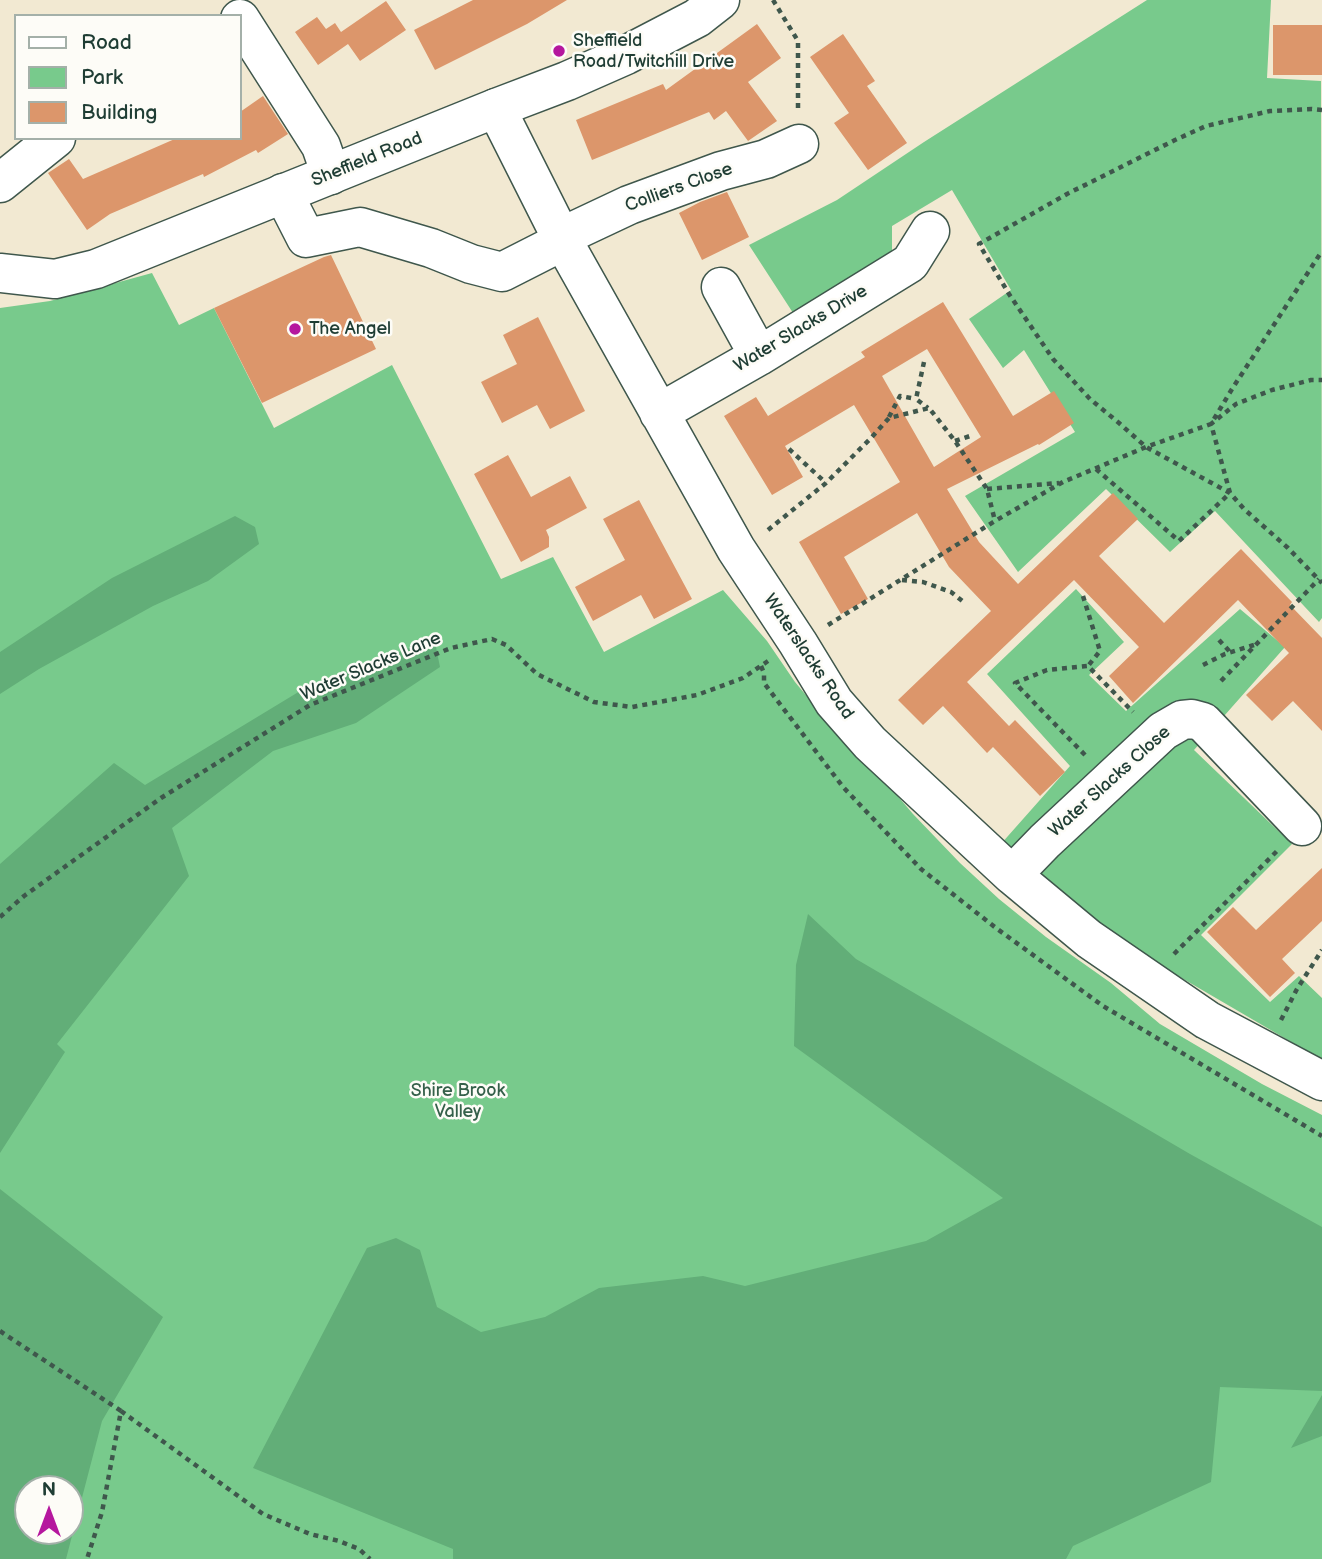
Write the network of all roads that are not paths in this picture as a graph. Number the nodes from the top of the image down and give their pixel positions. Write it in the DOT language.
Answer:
graph roads {
  1 [pos="720,0"];
  2 [pos="242,22"];
  3 [pos="496,108"];
  4 [pos="54,140"];
  5 [pos="799,144"];
  6 [pos="331,175"];
  7 [pos="0,183"];
  8 [pos="283,193"];
  9 [pos="930,231"];
  10 [pos="562,239"];
  11 [pos="0,273"];
  12 [pos="721,287"];
  13 [pos="759,356"];
  14 [pos="659,412"];
  15 [pos="1292,836"];
  16 [pos="1012,875"];
  17 [pos="1322,1081"];
  1 -- 3 [label="street, Sheffield Road"];
  2 -- 6 [label="street"];
  3 -- 6 [label="street, Sheffield Road"];
  3 -- 10 [label="street, Waterslacks Road"];
  4 -- 7 [label="street"];
  5 -- 10 [label="street, Colliers Close"];
  6 -- 8 [label="street, Sheffield Road"];
  8 -- 10 [label="street, Colliers Close"];
  8 -- 11 [label="street, Sheffield Road"];
  9 -- 13 [label="street, Water Slacks Drive"];
  10 -- 14 [label="street, Waterslacks Road"];
  12 -- 13 [label="street"];
  13 -- 14 [label="street, Water Slacks Drive"];
  14 -- 16 [label="street, Waterslacks Road"];
  15 -- 16 [label="street, Water Slacks Close"];
  16 -- 17 [label="street, Waterslacks Road"];
}
